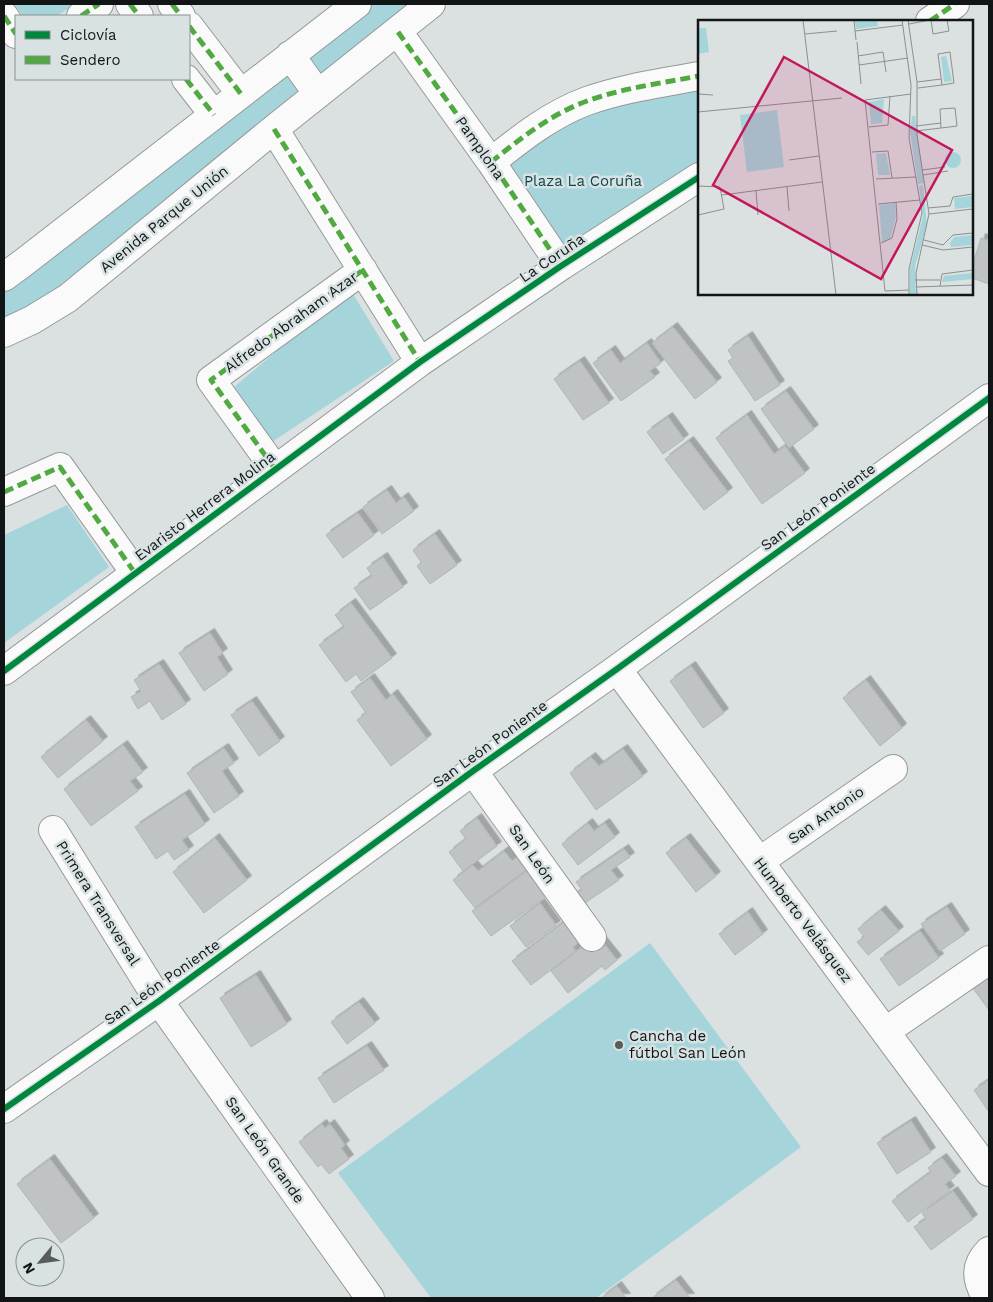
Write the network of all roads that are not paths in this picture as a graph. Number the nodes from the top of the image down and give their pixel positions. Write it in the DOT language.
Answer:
graph roads {
  1 [pos="99,4"];
  2 [pos="130,4"];
  3 [pos="172,4"];
  4 [pos="357,4"];
  5 [pos="431,4"];
  6 [pos="955,4"];
  7 [pos="82,15"];
  8 [pos="138,15"];
  9 [pos="180,15"];
  10 [pos="4,16"];
  11 [pos="931,20"];
  12 [pos="190,27"];
  13 [pos="15,32"];
  14 [pos="398,32"];
  15 [pos="290,55"];
  16 [pos="698,76"];
  17 [pos="187,80"];
  18 [pos="241,94"];
  19 [pos="318,94"];
  20 [pos="214,115"];
  21 [pos="274,129"];
  22 [pos="490,162"];
  23 [pos="698,178"];
  24 [pos="561,266"];
  25 [pos="363,270"];
  26 [pos="4,277"];
  27 [pos="4,333"];
  28 [pos="420,362"];
  29 [pos="989,398"];
  30 [pos="276,469"];
  31 [pos="4,492"];
  32 [pos="135,573"];
  33 [pos="617,668"];
  34 [pos="4,670"];
  35 [pos="893,769"];
  36 [pos="473,771"];
  37 [pos="53,830"];
  38 [pos="760,861"];
  39 [pos="592,937"];
  40 [pos="989,960"];
  41 [pos="159,1001"];
  42 [pos="886,1032"];
  43 [pos="4,1109"];
  44 [pos="989,1172"];
  45 [pos="985,1255"];
  46 [pos="370,1298"];
  47 [pos="987,1298"];
  1 -- 7 [label="street"];
  2 -- 8 [label="street"];
  3 -- 9 [label="street"];
  4 -- 15 [label="street"];
  5 -- 14 [label="street, Avenida Parque Unión"];
  6 -- 11 [label="street"];
  10 -- 13 [label="street"];
  12 -- 18 [label="street"];
  14 -- 19 [label="street, Avenida Parque Unión"];
  14 -- 22 [label="street, Pamplona"];
  15 -- 18 [label="street"];
  15 -- 19 [label="street"];
  16 -- 22 [label="street"];
  17 -- 20 [label="street"];
  18 -- 20 [label="street"];
  19 -- 21 [label="street, Avenida Parque Unión"];
  20 -- 26 [label="street"];
  21 -- 25 [label="street"];
  21 -- 27 [label="street, Avenida Parque Unión"];
  22 -- 24 [label="street, Pamplona"];
  23 -- 24 [label="street, La Coruña"];
  24 -- 28 [label="street, La Coruña"];
  25 -- 28 [label="street"];
  25 -- 30 [label="street, Alfredo Abraham Azar"];
  28 -- 30 [label="street, Evaristo Herrera Molina"];
  29 -- 33 [label="street, San León Poniente"];
  30 -- 32 [label="street, Evaristo Herrera Molina"];
  31 -- 32 [label="street"];
  32 -- 34 [label="street, Evaristo Herrera Molina"];
  33 -- 36 [label="street, San León Poniente"];
  33 -- 38 [label="street, Humberto Velásquez"];
  35 -- 38 [label="street, San Antonio"];
  36 -- 39 [label="street, San León"];
  36 -- 41 [label="street, San León Poniente"];
  37 -- 41 [label="street, Primera Transversal"];
  38 -- 42 [label="street, Humberto Velásquez"];
  40 -- 42 [label="street"];
  41 -- 43 [label="street, San León Poniente"];
  41 -- 46 [label="street, San León Grande"];
  42 -- 44 [label="street, Humberto Velásquez"];
  45 -- 47 [label="street"];
}
